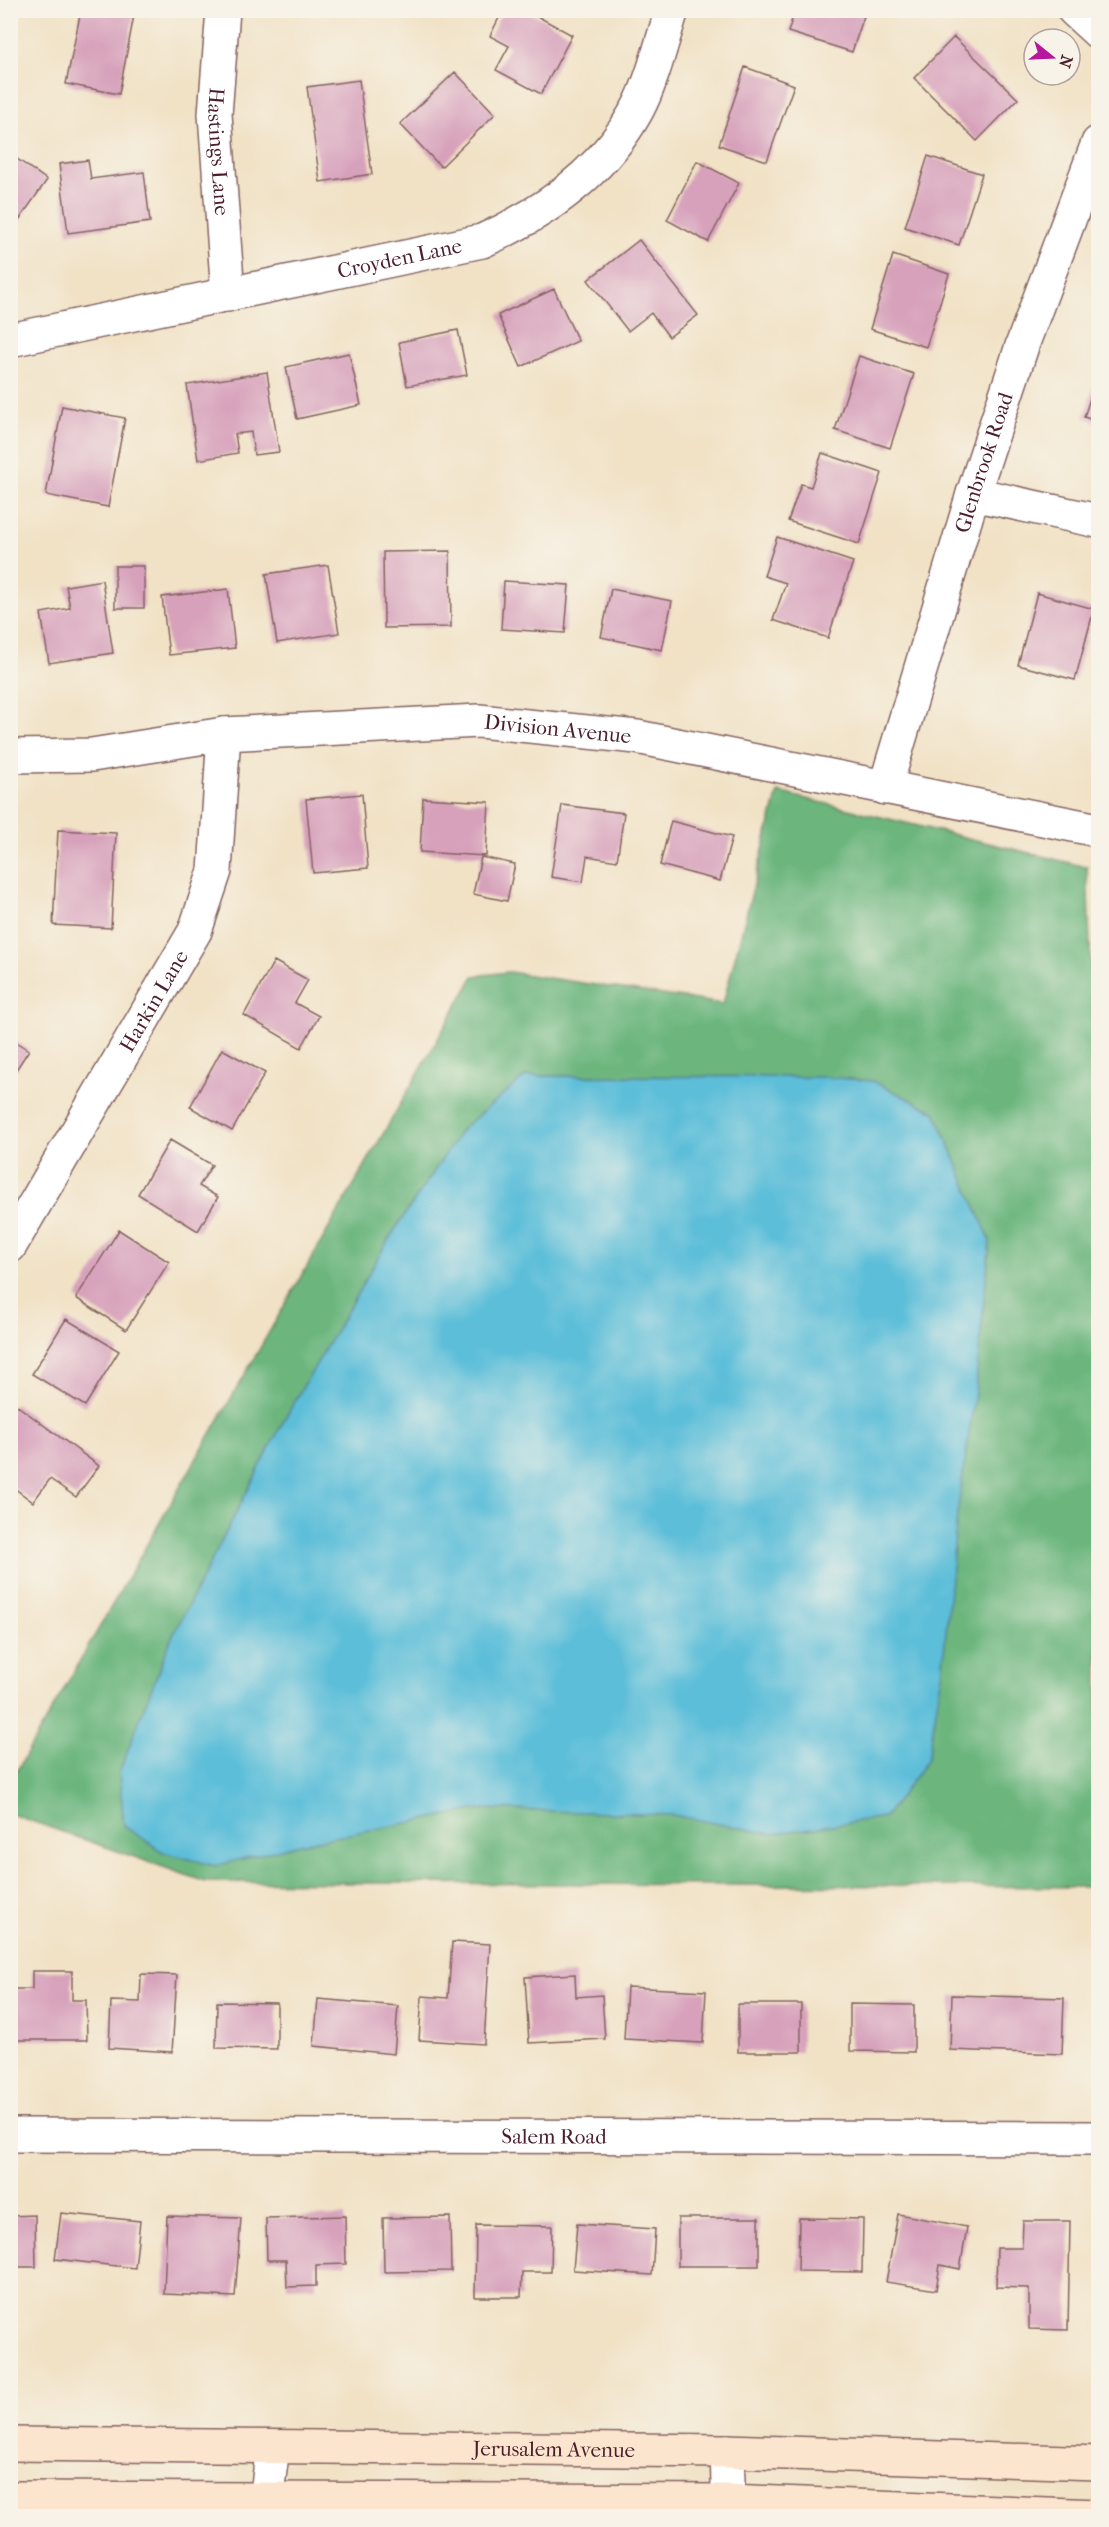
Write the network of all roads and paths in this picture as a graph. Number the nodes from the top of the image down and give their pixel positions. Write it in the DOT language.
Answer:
graph roads {
  1 [pos="223,10"];
  2 [pos="672,10"];
  3 [pos="1074,10"];
  4 [pos="1098,32"];
  5 [pos="1098,143"];
  6 [pos="228,295"];
  7 [pos="10,340"];
  8 [pos="973,494"];
  9 [pos="1098,521"];
  10 [pos="224,734"];
  11 [pos="10,756"];
  12 [pos="885,788"];
  13 [pos="1098,830"];
  14 [pos="10,1246"];
  15 [pos="10,2135"];
  16 [pos="1098,2138"];
  17 [pos="10,2444"];
  18 [pos="273,2447"];
  19 [pos="727,2451"];
  20 [pos="1098,2463"];
  21 [pos="10,2498"];
  22 [pos="266,2508"];
  23 [pos="729,2509"];
  24 [pos="1098,2516"];
  1 -- 6 [label="street, Hastings Lane"];
  2 -- 6 [label="street, Croyden Lane"];
  3 -- 4 [label="street"];
  5 -- 8 [label="street, Glenbrook Road"];
  6 -- 7 [label="street, Croyden Lane"];
  8 -- 9 [label="street"];
  8 -- 12 [label="street, Glenbrook Road"];
  10 -- 11 [label="street, Division Avenue"];
  10 -- 12 [label="street, Division Avenue"];
  10 -- 14 [label="street, Harkin Lane"];
  12 -- 13 [label="street, Division Avenue"];
  15 -- 16 [label="street, Salem Road"];
  17 -- 18 [label="main road, Jerusalem Avenue"];
  18 -- 19 [label="main road, Jerusalem Avenue"];
  18 -- 22 [label="street"];
  19 -- 20 [label="main road, Jerusalem Avenue"];
  19 -- 23 [label="street"];
  21 -- 22 [label="main road"];
  22 -- 23 [label="main road"];
  23 -- 24 [label="main road"];
}
